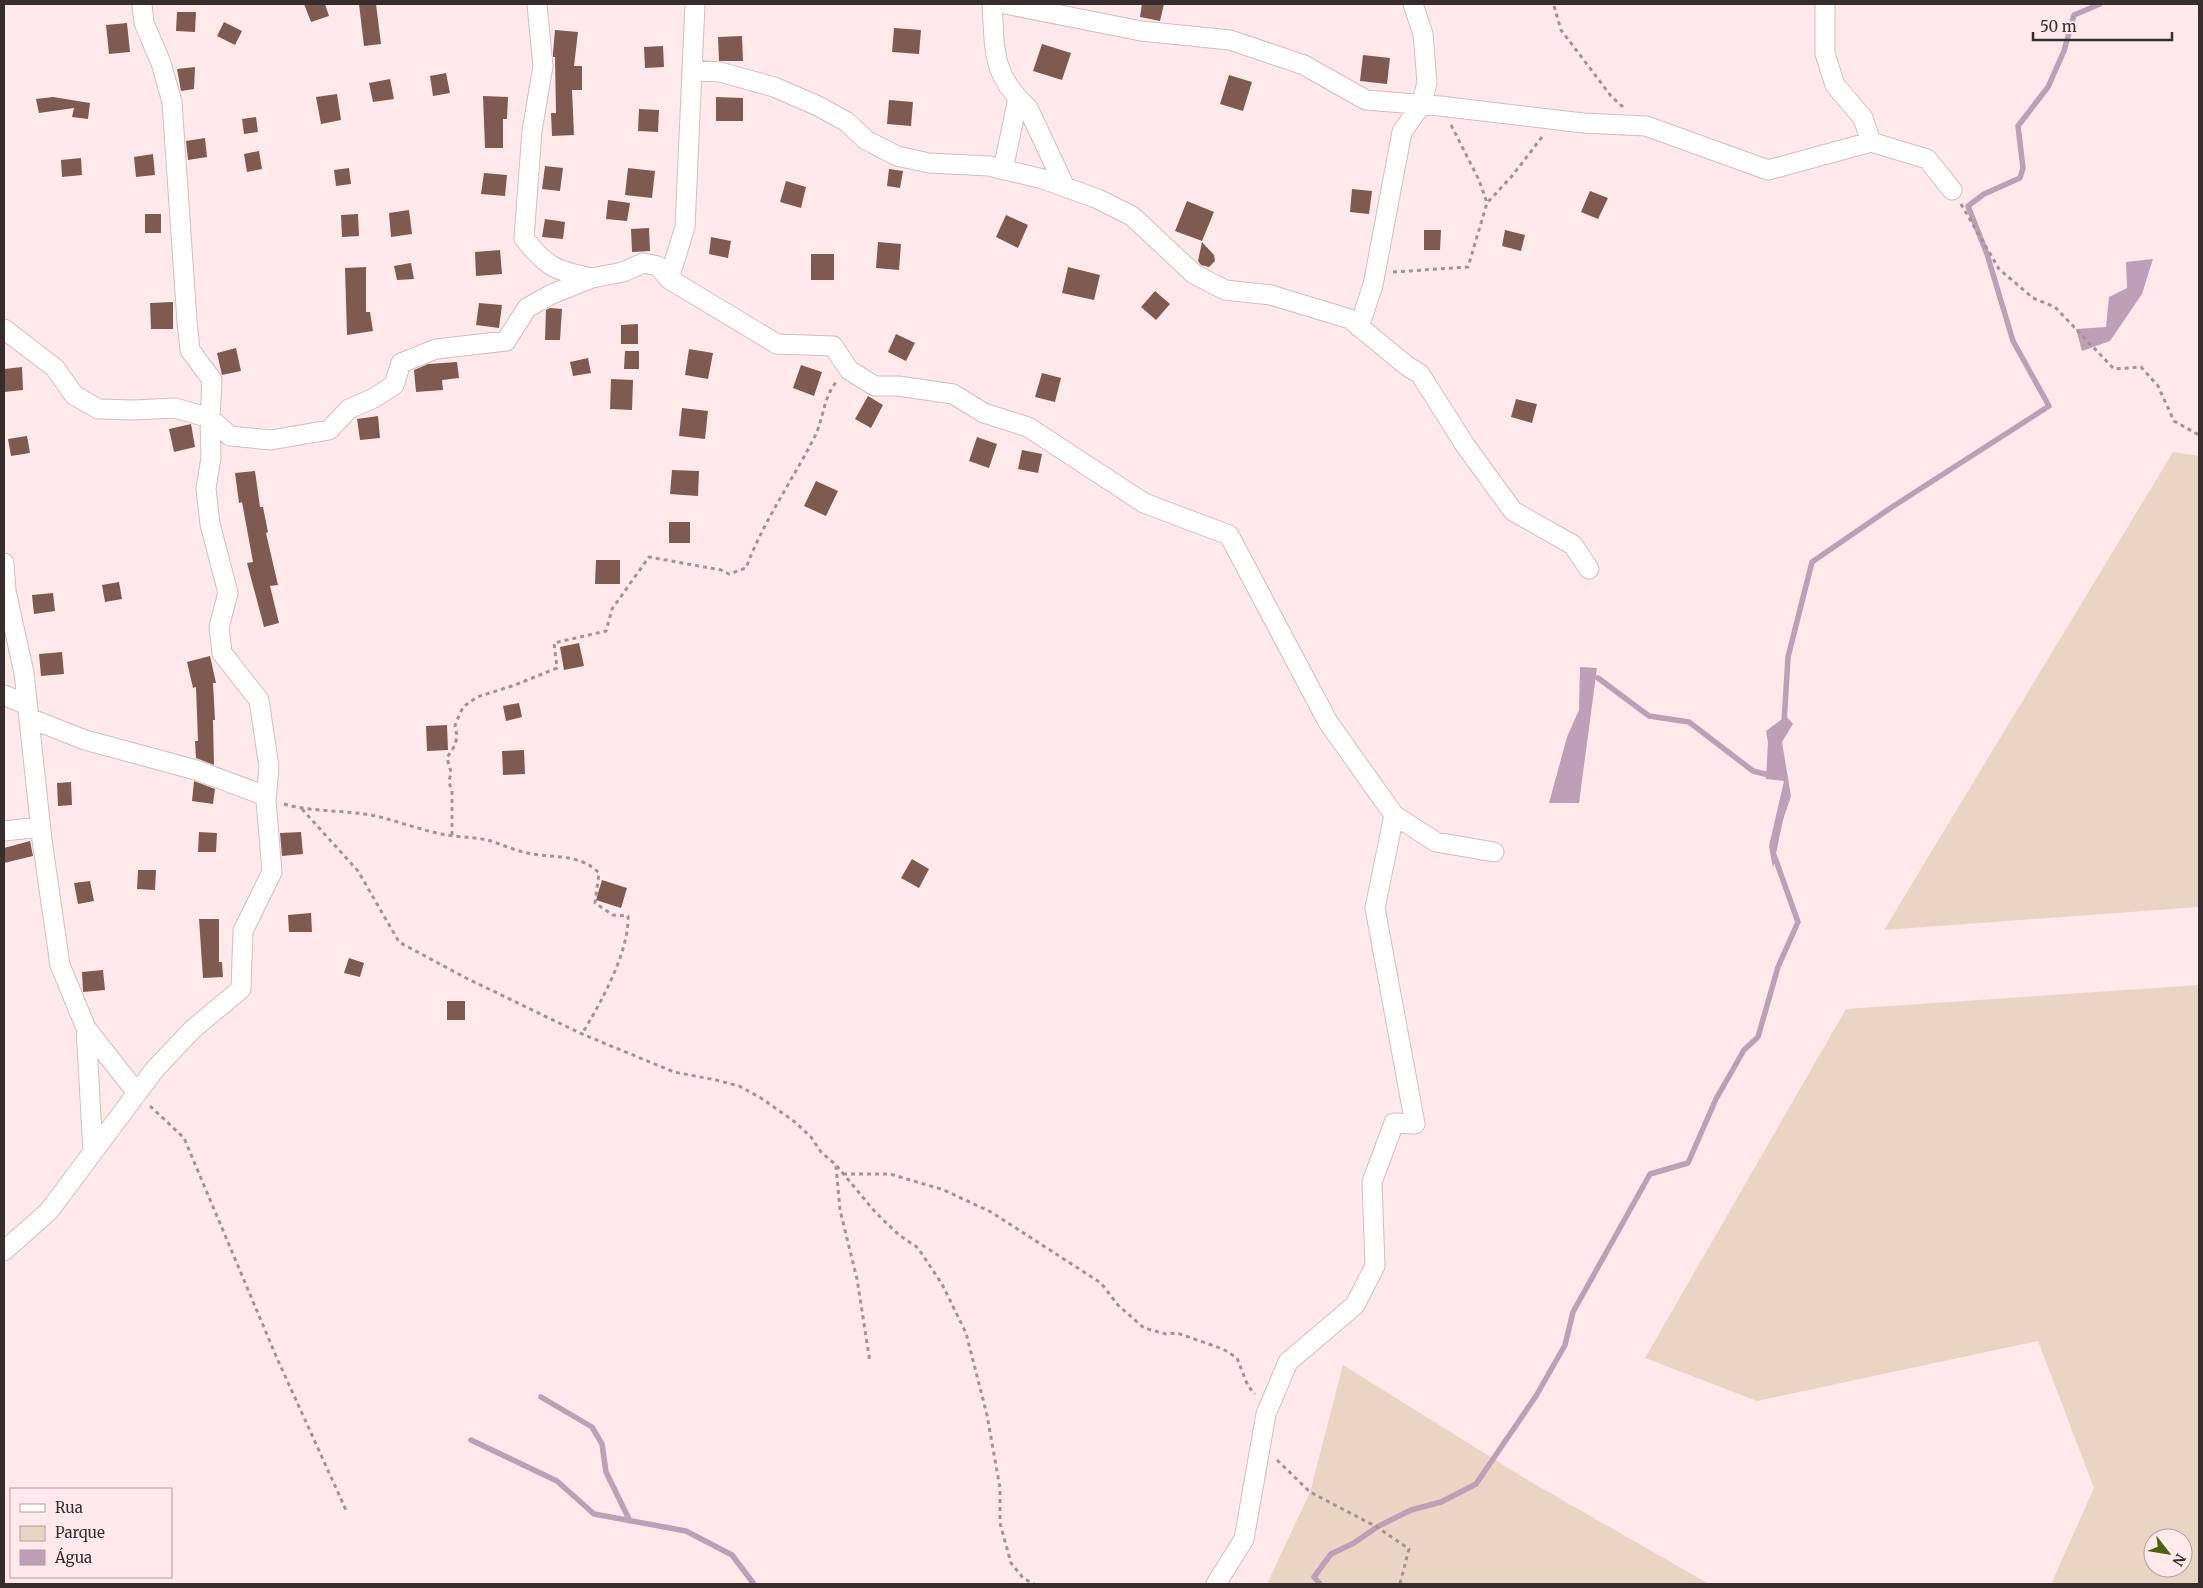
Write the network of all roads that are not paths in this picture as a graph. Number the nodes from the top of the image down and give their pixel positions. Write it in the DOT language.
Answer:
graph roads {
  1 [pos="142,4"];
  2 [pos="537,4"];
  3 [pos="695,4"];
  4 [pos="992,4"];
  5 [pos="1005,4"];
  6 [pos="1413,4"];
  7 [pos="1825,4"];
  8 [pos="1033,7"];
  9 [pos="693,70"];
  10 [pos="1018,98"];
  11 [pos="1421,105"];
  12 [pos="1871,142"];
  13 [pos="1003,170"];
  14 [pos="1065,187"];
  15 [pos="1952,190"];
  16 [pos="592,278"];
  17 [pos="669,279"];
  18 [pos="1359,327"];
  19 [pos="4,330"];
  20 [pos="210,418"];
  21 [pos="4,563"];
  22 [pos="1588,570"];
  23 [pos="4,695"];
  24 [pos="28,712"];
  25 [pos="266,798"];
  26 [pos="1394,815"];
  27 [pos="40,827"];
  28 [pos="4,831"];
  29 [pos="1494,852"];
  30 [pos="86,1028"];
  31 [pos="137,1093"];
  32 [pos="93,1151"];
  33 [pos="4,1250"];
  34 [pos="1216,1584"];
  1 -- 20 [label="street"];
  2 -- 16 [label="street"];
  3 -- 9 [label="street"];
  4 -- 10 [label="street"];
  5 -- 8 [label="street"];
  6 -- 11 [label="street"];
  7 -- 12 [label="street"];
  8 -- 11 [label="street"];
  9 -- 13 [label="street"];
  9 -- 17 [label="street"];
  10 -- 13 [label="street"];
  10 -- 14 [label="street"];
  11 -- 12 [label="street"];
  11 -- 18 [label="street"];
  12 -- 15 [label="street"];
  13 -- 14 [label="street"];
  14 -- 18 [label="street"];
  16 -- 17 [label="street"];
  16 -- 20 [label="street"];
  17 -- 26 [label="street"];
  18 -- 22 [label="street"];
  19 -- 20 [label="street"];
  20 -- 25 [label="street"];
  21 -- 24 [label="street"];
  23 -- 24 [label="street"];
  24 -- 25 [label="street"];
  24 -- 27 [label="street"];
  25 -- 31 [label="street"];
  26 -- 29 [label="street"];
  26 -- 34 [label="street"];
  27 -- 28 [label="street"];
  27 -- 30 [label="street"];
  30 -- 31 [label="street"];
  30 -- 32 [label="street"];
  31 -- 32 [label="street"];
  32 -- 33 [label="street"];
}
